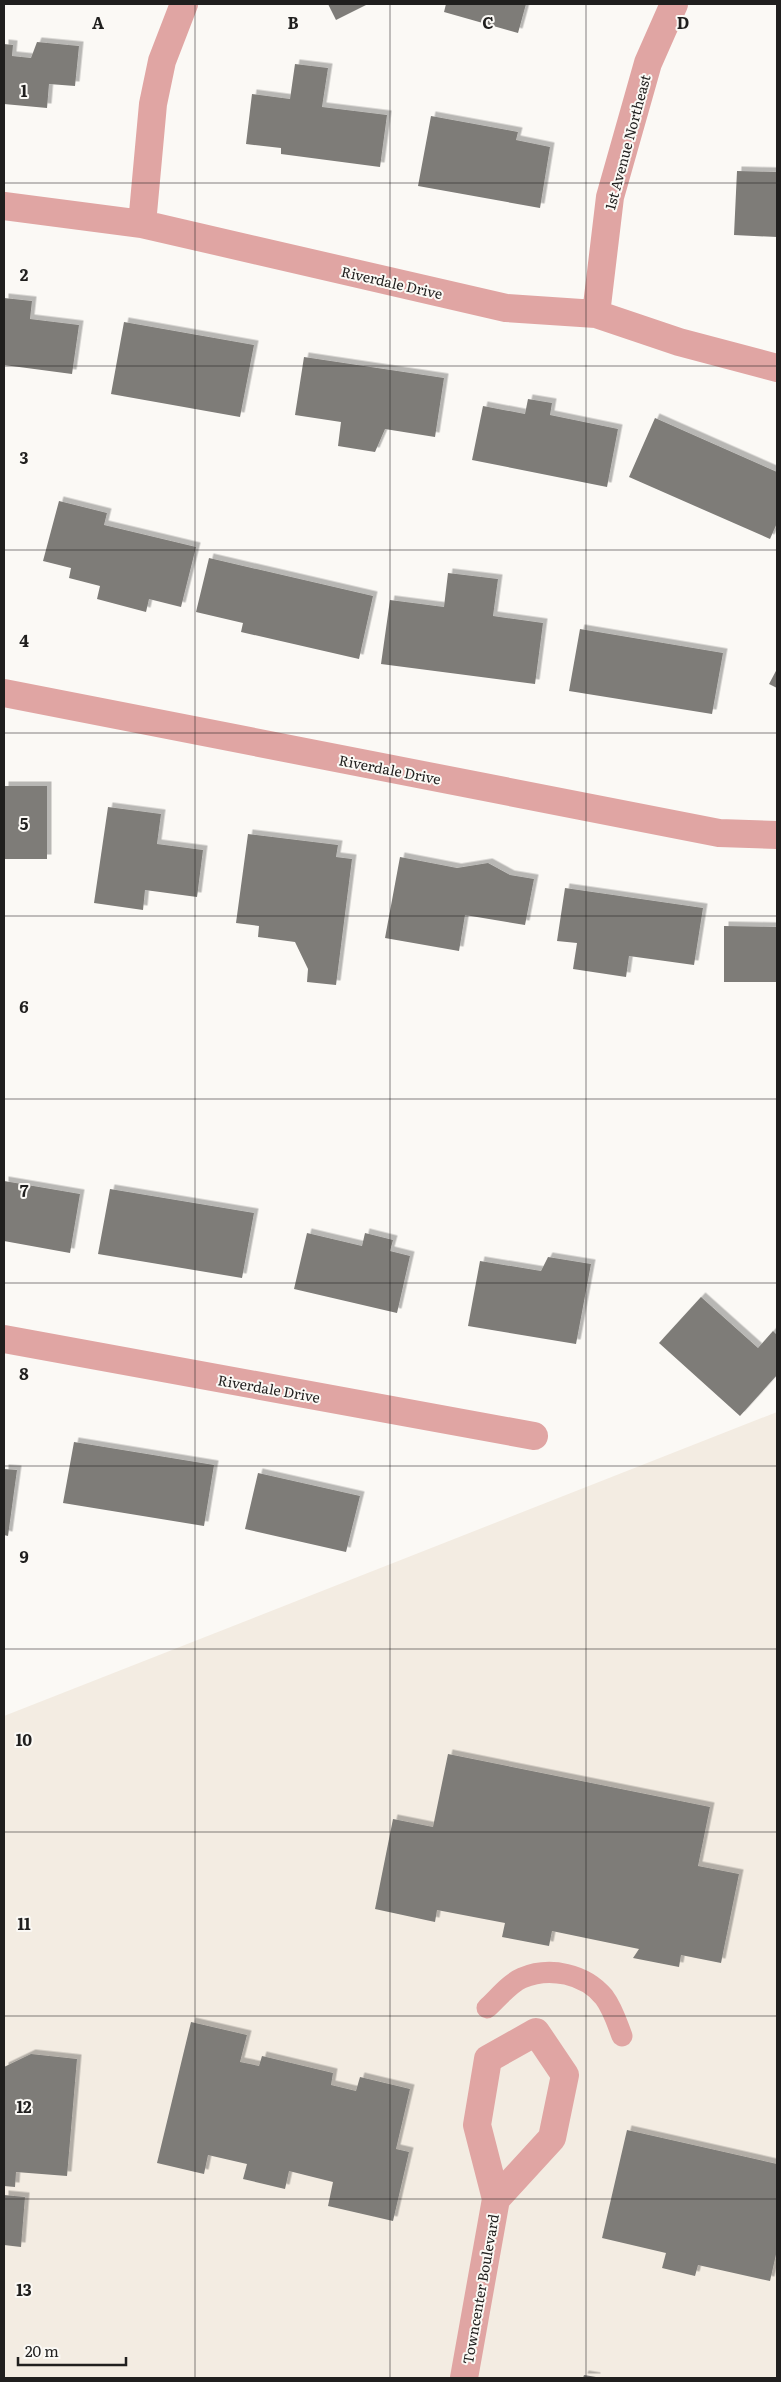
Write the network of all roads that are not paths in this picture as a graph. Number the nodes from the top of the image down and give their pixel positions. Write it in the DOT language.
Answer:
graph roads {
  1 [pos="184,4"];
  2 [pos="674,4"];
  3 [pos="4,206"];
  4 [pos="142,224"];
  5 [pos="596,314"];
  6 [pos="777,368"];
  7 [pos="4,693"];
  8 [pos="777,835"];
  9 [pos="4,1339"];
  10 [pos="534,1436"];
  11 [pos="487,2008"];
  12 [pos="622,2036"];
  13 [pos="496,2199"];
  14 [pos="464,2378"];
  1 -- 4 [label="street"];
  2 -- 5 [label="street, 1st Avenue Northeast"];
  3 -- 4 [label="street, Riverdale Drive"];
  4 -- 5 [label="street, Riverdale Drive"];
  5 -- 6 [label="street, Riverdale Drive"];
  7 -- 8 [label="street, Riverdale Drive"];
  9 -- 10 [label="street, Riverdale Drive"];
  11 -- 12 [label="lane"];
  13 -- 13 [label="street"];
  13 -- 14 [label="street, Towncenter Boulevard"];
}
